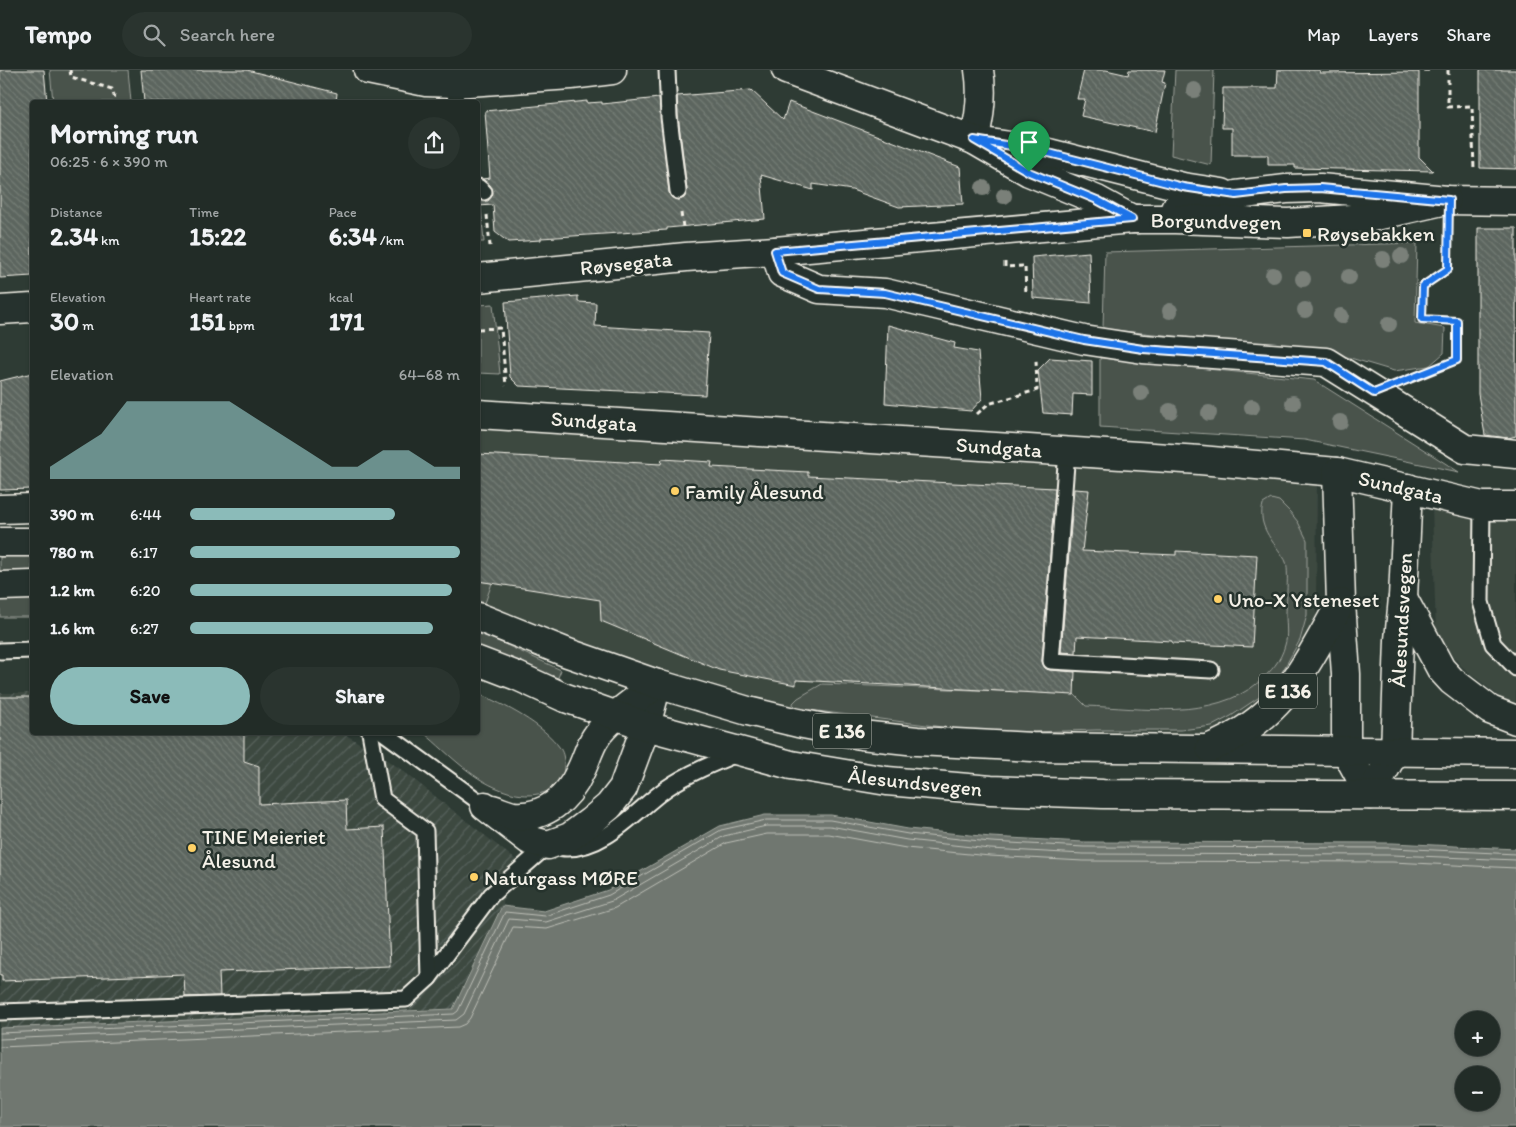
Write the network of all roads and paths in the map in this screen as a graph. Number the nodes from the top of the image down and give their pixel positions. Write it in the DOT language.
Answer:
graph roads {
  1 [pos="70,70"];
  2 [pos="368,70"];
  3 [pos="612,70"];
  4 [pos="668,70"];
  5 [pos="786,70"];
  6 [pos="979,70"];
  7 [pos="1424,70"];
  8 [pos="1430,70"];
  9 [pos="1448,70"];
  10 [pos="455,93"];
  11 [pos="115,100"];
  12 [pos="1472,130"];
  13 [pos="974,140"];
  14 [pos="481,190"];
  15 [pos="678,191"];
  16 [pos="1236,195"];
  17 [pos="1448,200"];
  18 [pos="1516,201"];
  19 [pos="1132,219"];
  20 [pos="775,251"];
  21 [pos="491,252"];
  22 [pos="1005,267"];
  23 [pos="480,278"];
  24 [pos="1026,299"];
  25 [pos="30,308"];
  26 [pos="0,310"];
  27 [pos="480,329"];
  28 [pos="1035,354"];
  29 [pos="506,382"];
  30 [pos="1374,393"];
  31 [pos="988,404"];
  32 [pos="480,414"];
  33 [pos="1067,452"];
  34 [pos="1516,454"];
  35 [pos="1337,472"];
  36 [pos="1408,488"];
  37 [pos="1482,506"];
  38 [pos="1516,506"];
  39 [pos="30,508"];
  40 [pos="0,509"];
  41 [pos="0,542"];
  42 [pos="30,542"];
  43 [pos="30,585"];
  44 [pos="0,586"];
  45 [pos="1403,598"];
  46 [pos="1341,604"];
  47 [pos="480,618"];
  48 [pos="30,650"];
  49 [pos="0,651"];
  50 [pos="480,662"];
  51 [pos="1516,668"];
  52 [pos="1210,670"];
  53 [pos="657,684"];
  54 [pos="617,716"];
  55 [pos="1516,720"];
  56 [pos="646,726"];
  57 [pos="371,735"];
  58 [pos="387,735"];
  59 [pos="1206,750"];
  60 [pos="1346,751"];
  61 [pos="1394,751"];
  62 [pos="740,753"];
  63 [pos="1516,753"];
  64 [pos="1370,795"];
  65 [pos="1516,796"];
  66 [pos="485,806"];
  67 [pos="548,845"];
  68 [pos="429,978"];
  69 [pos="0,1012"];
  1 -- 11 [label="path"];
  2 -- 10 [label="main road"];
  3 -- 10 [label="main road"];
  4 -- 15 [label="lane"];
  5 -- 13 [label="main road, Borgundvegen"];
  6 -- 13 [label="main road"];
  7 -- 8 [label="path"];
  9 -- 12 [label="path"];
  13 -- 16 [label="main road, Borgundvegen"];
  13 -- 19 [label="main road, Borgundvegen"];
  14 -- 21 [label="path"];
  16 -- 17 [label="main road, Borgundvegen"];
  16 -- 19 [label="main road, Borgundvegen"];
  17 -- 18 [label="main road, Borgundvegen"];
  17 -- 19 [label="main road, Borgundvegen"];
  17 -- 30 [label="path"];
  19 -- 20 [label="main road, Borgundvegen"];
  20 -- 23 [label="main road, Røysegata"];
  20 -- 30 [label="main road"];
  22 -- 24 [label="path"];
  25 -- 26 [label="main road"];
  27 -- 29 [label="path"];
  28 -- 31 [label="path"];
  30 -- 34 [label="main road"];
  32 -- 33 [label="main road, Sundgata"];
  33 -- 35 [label="main road, Sundgata"];
  33 -- 52 [label="lane"];
  35 -- 36 [label="main road, Sundgata"];
  35 -- 46 [label="main road"];
  36 -- 37 [label="main road, Sundgata"];
  36 -- 45 [label="main road, Ålesundsvegen"];
  37 -- 38 [label="main road, Sundgata"];
  37 -- 51 [label="lane"];
  39 -- 40 [label="main road"];
  41 -- 42 [label="main road"];
  43 -- 44 [label="main road"];
  45 -- 55 [label="main road"];
  45 -- 61 [label="main road, Ålesundsvegen"];
  46 -- 59 [label="main road, E 136"];
  46 -- 60 [label="main road"];
  47 -- 53 [label="main road, Ålesundsvegen / E 136"];
  48 -- 49 [label="lane"];
  50 -- 54 [label="main road, Ålesundsvegen / E 136"];
  53 -- 54 [label="main road"];
  53 -- 56 [label="main road"];
  53 -- 59 [label="main road, Ålesundsvegen / E 136"];
  54 -- 56 [label="main road, Ålesundsvegen / E 136"];
  54 -- 66 [label="main road"];
  56 -- 62 [label="main road, Ålesundsvegen / E 136"];
  56 -- 67 [label="main road"];
  57 -- 68 [label="lane"];
  58 -- 66 [label="lane"];
  59 -- 60 [label="main road, Ålesundsvegen / E 136"];
  60 -- 61 [label="main road, Ålesundsvegen / E 136"];
  60 -- 64 [label="main road"];
  61 -- 63 [label="main road, Ålesundsvegen / E 136"];
  61 -- 64 [label="main road, Ålesundsvegen"];
  62 -- 64 [label="main road, Ålesundsvegen / E 136"];
  62 -- 67 [label="lane"];
  64 -- 65 [label="main road, Ålesundsvegen / E 136"];
  66 -- 67 [label="main road"];
  67 -- 68 [label="lane"];
  68 -- 69 [label="lane"];
}
